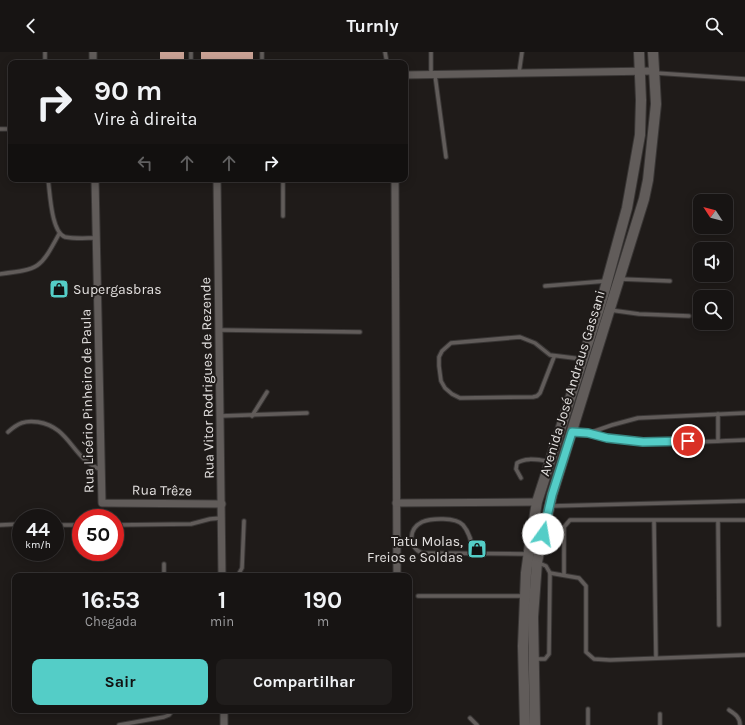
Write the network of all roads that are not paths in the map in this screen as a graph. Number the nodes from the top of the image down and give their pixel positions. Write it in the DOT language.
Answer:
graph roads {
  1 [pos="431,52"];
  2 [pos="522,52"];
  3 [pos="639,52"];
  4 [pos="653,52"];
  5 [pos="640,72"];
  6 [pos="655,72"];
  7 [pos="519,73"];
  8 [pos="408,75"];
  9 [pos="433,75"];
  10 [pos="745,79"];
  11 [pos="446,157"];
  12 [pos="633,178"];
  13 [pos="648,180"];
  14 [pos="48,182"];
  15 [pos="95,182"];
  16 [pos="217,182"];
  17 [pos="283,182"];
  18 [pos="395,182"];
  19 [pos="283,216"];
  20 [pos="60,234"];
  21 [pos="96,238"];
  22 [pos="0,274"];
  23 [pos="619,278"];
  24 [pos="608,281"];
  25 [pos="670,281"];
  26 [pos="545,286"];
  27 [pos="608,298"];
  28 [pos="609,310"];
  29 [pos="689,316"];
  30 [pos="219,330"];
  31 [pos="360,332"];
  32 [pos="554,357"];
  33 [pos="583,360"];
  34 [pos="267,392"];
  35 [pos="307,413"];
  36 [pos="745,413"];
  37 [pos="718,414"];
  38 [pos="220,416"];
  39 [pos="252,416"];
  40 [pos="563,422"];
  41 [pos="573,428"];
  42 [pos="8,432"];
  43 [pos="588,433"];
  44 [pos="718,440"];
  45 [pos="745,440"];
  46 [pos="551,461"];
  47 [pos="102,470"];
  48 [pos="521,478"];
  49 [pos="745,501"];
  50 [pos="537,502"];
  51 [pos="102,503"];
  52 [pos="396,503"];
  53 [pos="222,504"];
  54 [pos="550,506"];
  55 [pos="222,518"];
  56 [pos="745,520"];
  57 [pos="244,521"];
  58 [pos="654,521"];
  59 [pos="718,521"];
  60 [pos="12,524"];
  61 [pos="0,525"];
  62 [pos="124,525"];
  63 [pos="474,553"];
  64 [pos="528,554"];
  65 [pos="536,562"];
  66 [pos="164,564"];
  67 [pos="164,573"];
  68 [pos="222,573"];
  69 [pos="239,573"];
  70 [pos="397,573"];
  71 [pos="550,573"];
  72 [pos="564,574"];
  73 [pos="418,596"];
  74 [pos="525,596"];
  75 [pos="719,625"];
  76 [pos="745,655"];
  77 [pos="524,658"];
  78 [pos="656,658"];
  79 [pos="534,659"];
  80 [pos="588,709"];
  81 [pos="728,710"];
  82 [pos="170,713"];
  83 [pos="224,713"];
  84 [pos="660,714"];
  85 [pos="470,718"];
  86 [pos="119,725"];
  87 [pos="224,725"];
  88 [pos="477,725"];
  89 [pos="525,725"];
  90 [pos="535,725"];
  91 [pos="588,725"];
  92 [pos="660,725"];
  93 [pos="740,725"];
  1 -- 9 [label="lane"];
  2 -- 7 [label="lane"];
  3 -- 5 [label="main road, Avenida José Andraus Gassani"];
  4 -- 6 [label="main road, Avenida José Andraus Gassani"];
  5 -- 6 [label="street"];
  5 -- 7 [label="street"];
  5 -- 12 [label="main road, Avenida José Andraus Gassani"];
  6 -- 10 [label="lane"];
  6 -- 13 [label="main road, Avenida José Andraus Gassani"];
  7 -- 9 [label="street"];
  8 -- 9 [label="street"];
  9 -- 11 [label="lane"];
  12 -- 13 [label="main road"];
  12 -- 24 [label="main road, Avenida José Andraus Gassani"];
  13 -- 23 [label="main road, Avenida José Andraus Gassani"];
  14 -- 20 [label="lane"];
  15 -- 21 [label="street, Rua Licério Pinheiro de Paula"];
  16 -- 30 [label="street, Rua Vitor Rodrigues de Rezende"];
  17 -- 19 [label="lane"];
  18 -- 52 [label="street"];
  20 -- 21 [label="lane"];
  20 -- 22 [label="lane"];
  21 -- 47 [label="street, Rua Licério Pinheiro de Paula"];
  23 -- 25 [label="lane"];
  23 -- 27 [label="main road, Avenida José Andraus Gassani"];
  24 -- 26 [label="lane"];
  24 -- 27 [label="main road, Avenida José Andraus Gassani"];
  27 -- 28 [label="main road, Avenida José Andraus Gassani"];
  27 -- 33 [label="main road, Avenida José Andraus Gassani"];
  28 -- 29 [label="lane"];
  28 -- 41 [label="main road, Avenida José Andraus Gassani"];
  30 -- 31 [label="lane"];
  30 -- 38 [label="street, Rua Vitor Rodrigues de Rezende"];
  32 -- 32 [label="lane"];
  32 -- 33 [label="lane"];
  33 -- 40 [label="main road, Avenida José Andraus Gassani"];
  34 -- 39 [label="lane"];
  35 -- 39 [label="lane"];
  36 -- 37 [label="lane"];
  37 -- 43 [label="lane"];
  37 -- 44 [label="lane"];
  38 -- 39 [label="lane"];
  38 -- 53 [label="street, Rua Vitor Rodrigues de Rezende"];
  40 -- 41 [label="main road"];
  40 -- 46 [label="main road, Avenida José Andraus Gassani"];
  41 -- 43 [label="lane"];
  41 -- 54 [label="main road, Avenida José Andraus Gassani"];
  42 -- 47 [label="lane"];
  43 -- 44 [label="lane"];
  44 -- 45 [label="lane"];
  46 -- 48 [label="lane"];
  46 -- 50 [label="main road, Avenida José Andraus Gassani"];
  47 -- 51 [label="street, Rua Licério Pinheiro de Paula"];
  49 -- 54 [label="lane"];
  50 -- 52 [label="street"];
  50 -- 64 [label="main road, Avenida José Andraus Gassani"];
  51 -- 53 [label="street, Rua Trêze"];
  52 -- 70 [label="street"];
  53 -- 55 [label="street, Rua Vitor Rodrigues de Rezende"];
  54 -- 65 [label="main road, Avenida José Andraus Gassani"];
  55 -- 62 [label="lane"];
  55 -- 68 [label="street, Rua Vitor Rodrigues de Rezende"];
  56 -- 59 [label="lane"];
  57 -- 69 [label="lane"];
  58 -- 59 [label="lane"];
  58 -- 72 [label="lane"];
  58 -- 78 [label="lane"];
  59 -- 75 [label="lane"];
  60 -- 61 [label="lane"];
  63 -- 63 [label="lane"];
  63 -- 64 [label="lane"];
  64 -- 74 [label="main road, Avenida José Andraus Gassani"];
  65 -- 71 [label="lane"];
  65 -- 79 [label="main road, Avenida José Andraus Gassani"];
  66 -- 67 [label="lane"];
  71 -- 72 [label="lane"];
  71 -- 79 [label="lane"];
  72 -- 78 [label="lane"];
  73 -- 74 [label="lane"];
  74 -- 77 [label="main road, Avenida José Andraus Gassani"];
  76 -- 78 [label="lane"];
  77 -- 79 [label="lane"];
  77 -- 89 [label="main road, Avenida José Andraus Gassani"];
  79 -- 90 [label="main road, Avenida José Andraus Gassani"];
  80 -- 91 [label="lane"];
  81 -- 93 [label="lane"];
  82 -- 86 [label="lane"];
  83 -- 87 [label="street"];
  84 -- 92 [label="lane"];
  85 -- 88 [label="lane"];
}
